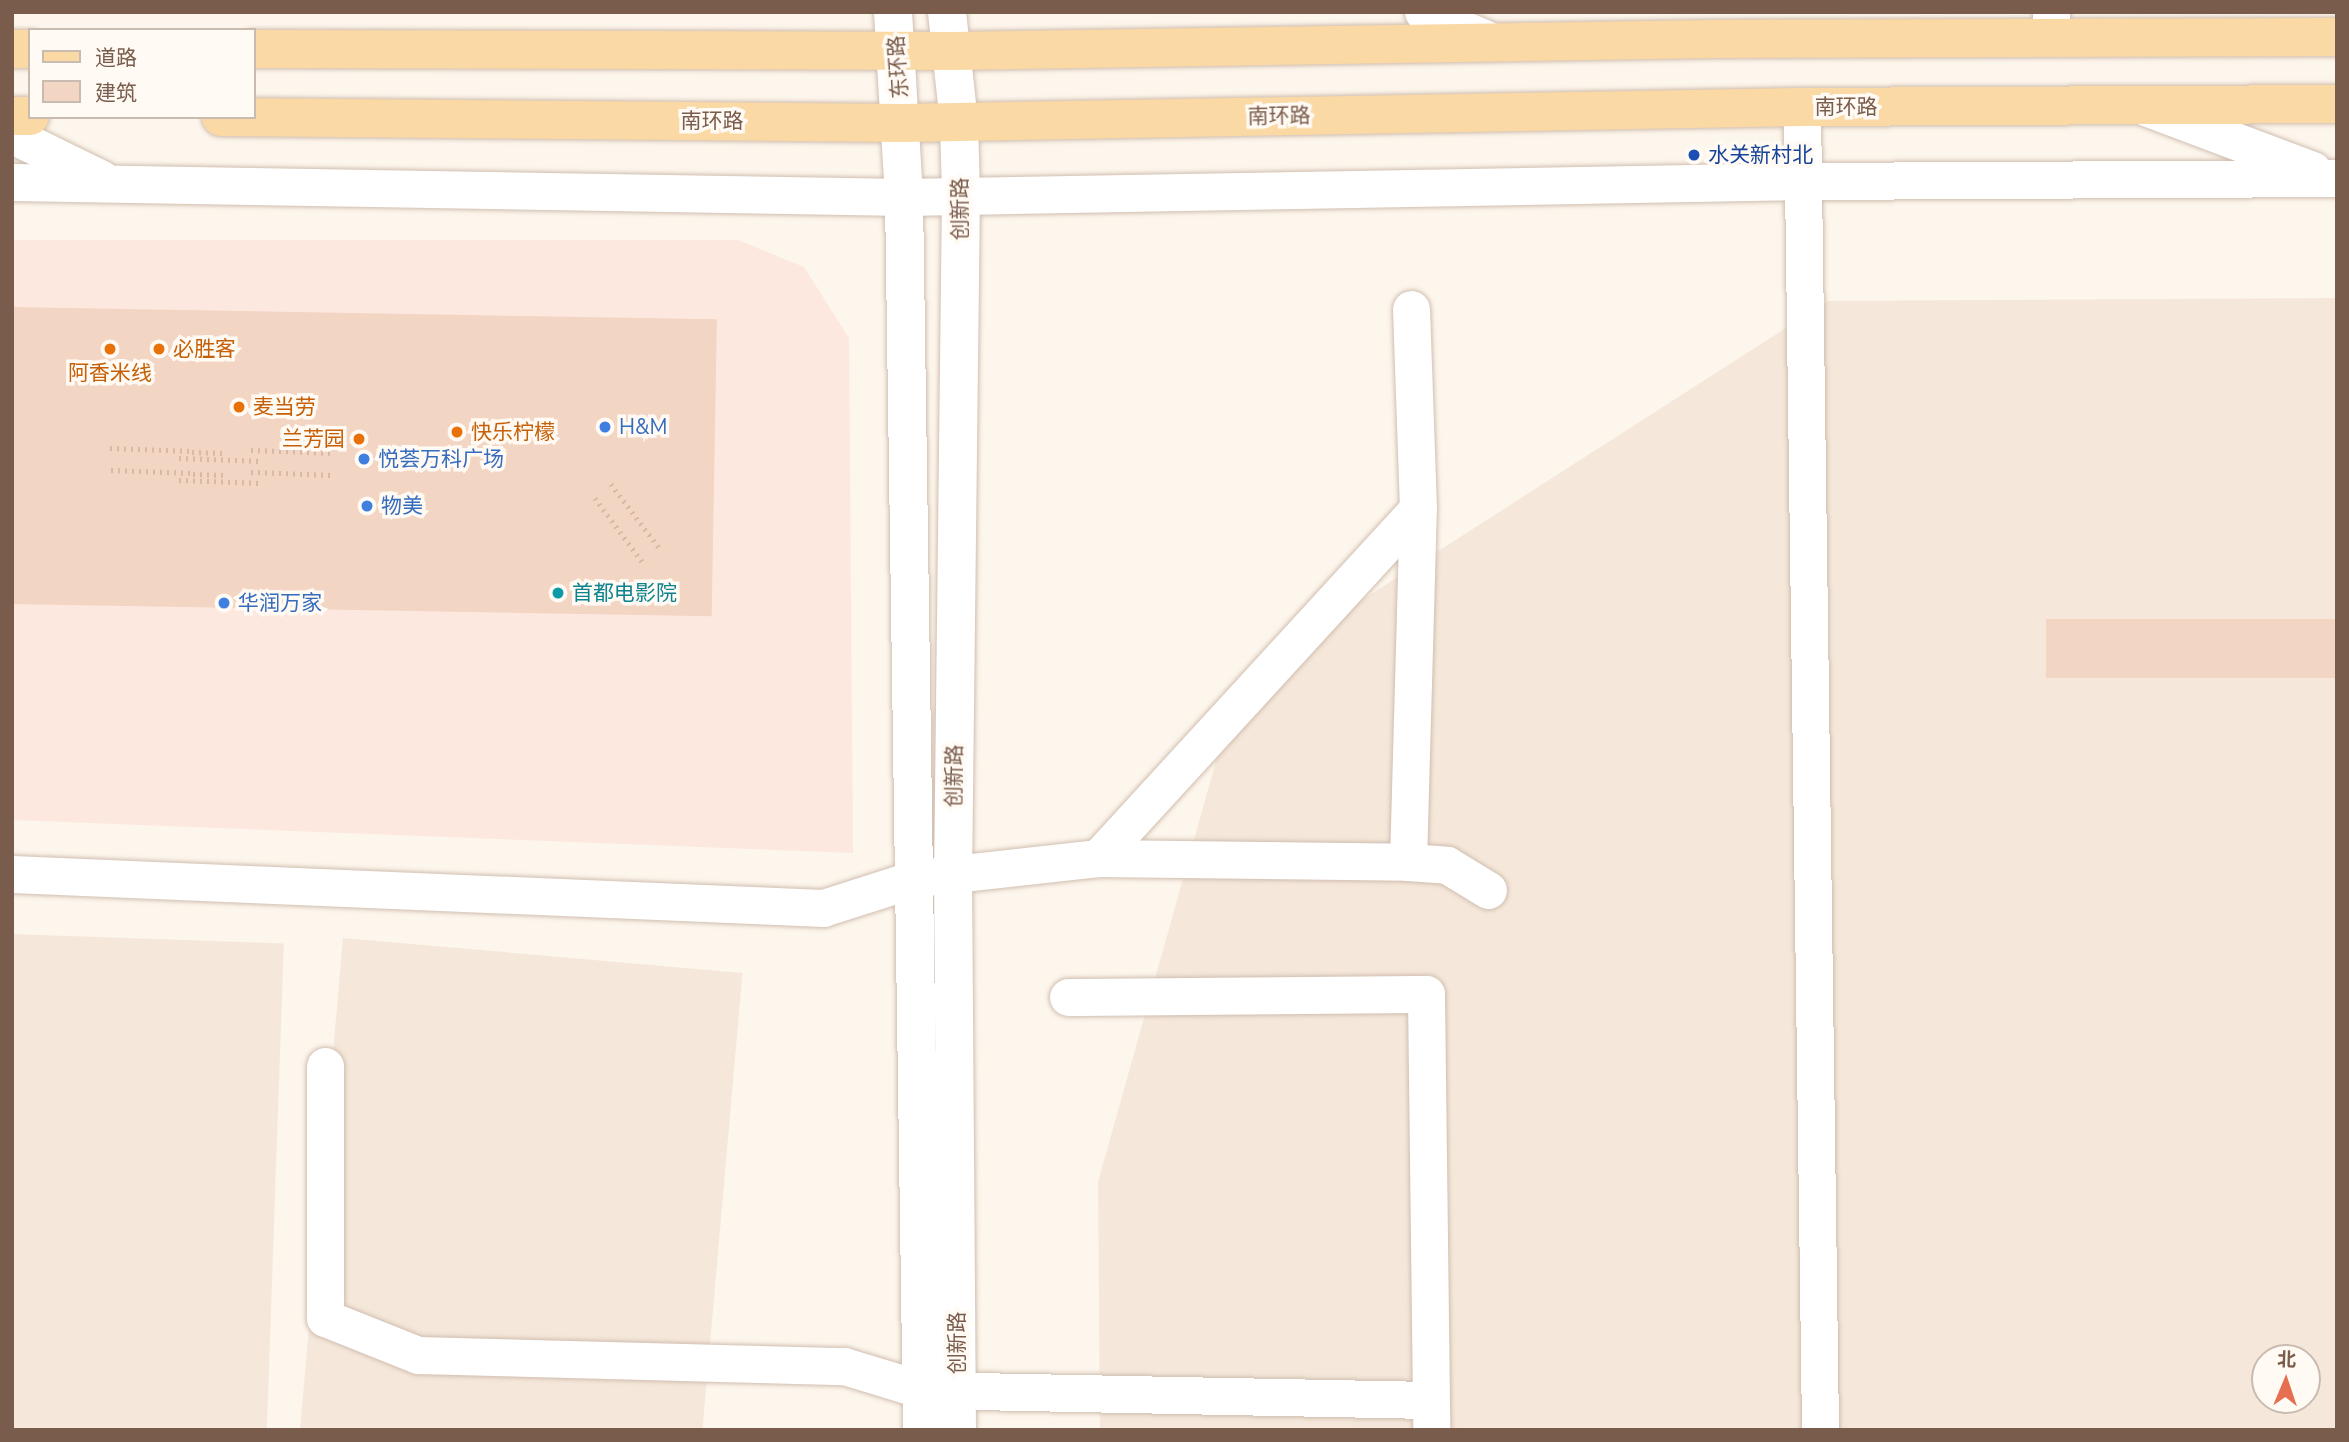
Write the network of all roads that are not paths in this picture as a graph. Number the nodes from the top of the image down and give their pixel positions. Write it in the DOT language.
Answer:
graph roads {
  1 [pos="947,12"];
  2 [pos="1423,12"];
  3 [pos="2051,24"];
  4 [pos="896,30"];
  5 [pos="2337,37"];
  6 [pos="1491,41"];
  7 [pos="256,48"];
  8 [pos="952,51"];
  9 [pos="2337,104"];
  10 [pos="2141,105"];
  11 [pos="1802,107"];
  12 [pos="256,117"];
  13 [pos="959,122"];
  14 [pos="902,123"];
  15 [pos="12,135"];
  16 [pos="2335,178"];
  17 [pos="1806,181"];
  18 [pos="12,182"];
  19 [pos="111,184"];
  20 [pos="961,194"];
  21 [pos="904,197"];
  22 [pos="1411,309"];
  23 [pos="1418,509"];
  24 [pos="1098,858"];
  25 [pos="1408,862"];
  26 [pos="12,874"];
  27 [pos="935,876"];
  28 [pos="1488,890"];
  29 [pos="1068,997"];
  30 [pos="325,1066"];
  31 [pos="940,1391"];
  32 [pos="1431,1415"];
  33 [pos="922,1430"];
  34 [pos="957,1430"];
  35 [pos="1820,1430"];
  1 -- 8 [label="street"];
  2 -- 6 [label="street"];
  3 -- 5 [label="main road"];
  3 -- 6 [label="main road"];
  4 -- 7 [label="main road"];
  4 -- 8 [label="main road"];
  4 -- 14 [label="street, 东环路"];
  6 -- 8 [label="main road"];
  8 -- 13 [label="street"];
  9 -- 10 [label="main road, 南环路"];
  10 -- 11 [label="main road, 南环路"];
  10 -- 16 [label="street"];
  11 -- 13 [label="main road, 南环路"];
  11 -- 17 [label="street"];
  12 -- 14 [label="main road, 南环路"];
  13 -- 14 [label="main road, 南环路"];
  13 -- 20 [label="street, 创新路"];
  14 -- 21 [label="street, 创新路"];
  15 -- 19 [label="street"];
  16 -- 17 [label="street"];
  17 -- 20 [label="street"];
  17 -- 35 [label="street"];
  18 -- 19 [label="street"];
  19 -- 21 [label="street"];
  20 -- 21 [label="street"];
  20 -- 27 [label="street, 创新路"];
  21 -- 27 [label="street, 创新路"];
  22 -- 23 [label="street"];
  23 -- 24 [label="street"];
  23 -- 25 [label="street"];
  24 -- 25 [label="street"];
  24 -- 27 [label="street"];
  25 -- 28 [label="street"];
  26 -- 27 [label="street"];
  27 -- 31 [label="street, 创新路"];
  29 -- 32 [label="street"];
  30 -- 31 [label="street"];
  31 -- 32 [label="street"];
  31 -- 33 [label="street, 创新路"];
  31 -- 34 [label="street, 创新路"];
}
